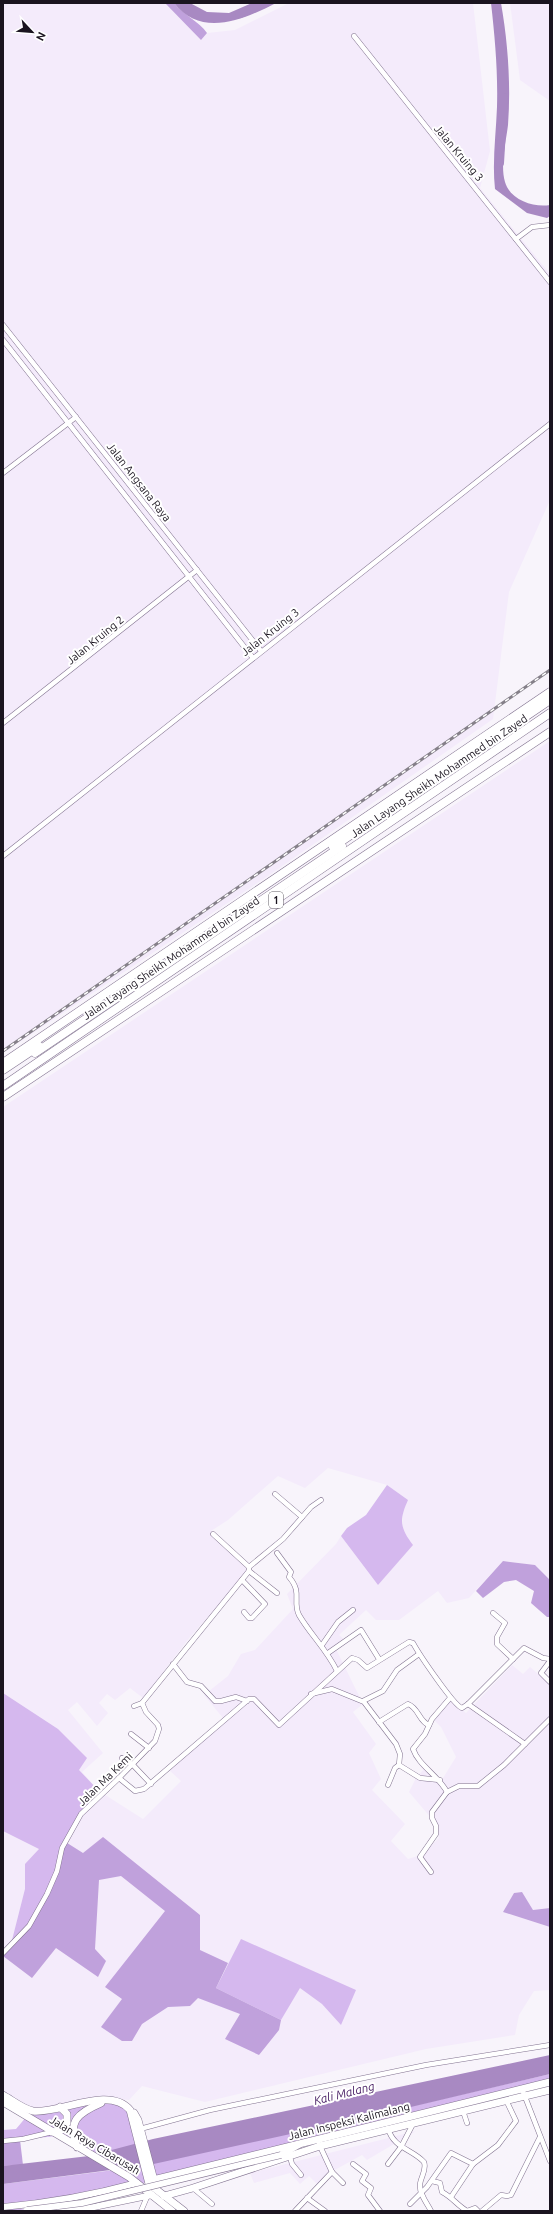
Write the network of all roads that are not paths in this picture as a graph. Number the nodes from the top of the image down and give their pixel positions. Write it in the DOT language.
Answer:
graph roads {
  1 [pos="354,36"];
  2 [pos="550,224"];
  3 [pos="516,239"];
  4 [pos="550,282"];
  5 [pos="3,325"];
  6 [pos="3,340"];
  7 [pos="76,417"];
  8 [pos="68,423"];
  9 [pos="550,424"];
  10 [pos="3,473"];
  11 [pos="197,570"];
  12 [pos="189,576"];
  13 [pos="261,651"];
  14 [pos="253,658"];
  15 [pos="550,692"];
  16 [pos="550,700"];
  17 [pos="550,706"];
  18 [pos="550,713"];
  19 [pos="550,719"];
  20 [pos="3,723"];
  21 [pos="550,732"];
  22 [pos="3,856"];
  23 [pos="3,1063"];
  24 [pos="3,1070"];
  25 [pos="3,1075"];
  26 [pos="3,1087"];
  27 [pos="3,1097"];
  28 [pos="275,1494"];
  29 [pos="321,1500"];
  30 [pos="302,1517"];
  31 [pos="213,1534"];
  32 [pos="277,1553"];
  33 [pos="249,1569"];
  34 [pos="242,1580"];
  35 [pos="277,1593"];
  36 [pos="353,1610"];
  37 [pos="244,1612"];
  38 [pos="493,1613"];
  39 [pos="322,1645"];
  40 [pos="328,1653"];
  41 [pos="419,1654"];
  42 [pos="379,1659"];
  43 [pos="513,1659"];
  44 [pos="550,1660"];
  45 [pos="173,1664"];
  46 [pos="337,1671"];
  47 [pos="550,1682"];
  48 [pos="311,1694"];
  49 [pos="450,1698"];
  50 [pos="247,1701"];
  51 [pos="363,1701"];
  52 [pos="142,1703"];
  53 [pos="468,1704"];
  54 [pos="134,1706"];
  55 [pos="550,1718"];
  56 [pos="379,1722"];
  57 [pos="429,1726"];
  58 [pos="131,1734"];
  59 [pos="525,1744"];
  60 [pos="149,1748"];
  61 [pos="122,1758"];
  62 [pos="132,1765"];
  63 [pos="399,1765"];
  64 [pos="119,1778"];
  65 [pos="440,1780"];
  66 [pos="151,1784"];
  67 [pos="388,1785"];
  68 [pos="447,1792"];
  69 [pos="431,1872"];
  70 [pos="3,1953"];
  71 [pos="550,2045"];
  72 [pos="550,2082"];
  73 [pos="550,2090"];
  74 [pos="523,2092"];
  75 [pos="3,2095"];
  76 [pos="108,2100"];
  77 [pos="506,2100"];
  78 [pos="3,2102"];
  79 [pos="476,2104"];
  80 [pos="60,2107"];
  81 [pos="130,2110"];
  82 [pos="463,2111"];
  83 [pos="436,2114"];
  84 [pos="467,2123"];
  85 [pos="412,2124"];
  86 [pos="388,2127"];
  87 [pos="140,2129"];
  88 [pos="52,2132"];
  89 [pos="540,2137"];
  90 [pos="140,2139"];
  91 [pos="3,2140"];
  92 [pos="319,2143"];
  93 [pos="300,2145"];
  94 [pos="77,2147"];
  95 [pos="401,2148"];
  96 [pos="300,2153"];
  97 [pos="282,2154"];
  98 [pos="290,2157"];
  99 [pos="550,2161"];
  100 [pos="353,2164"];
  101 [pos="388,2164"];
  102 [pos="473,2164"];
  103 [pos="332,2172"];
  104 [pos="148,2173"];
  105 [pos="301,2175"];
  106 [pos="153,2180"];
  107 [pos="432,2181"];
  108 [pos="137,2183"];
  109 [pos="343,2183"];
  110 [pos="193,2188"];
  111 [pos="162,2194"];
  112 [pos="421,2194"];
  113 [pos="92,2195"];
  114 [pos="149,2196"];
  115 [pos="451,2196"];
  116 [pos="307,2198"];
  117 [pos="212,2204"];
  118 [pos="410,2204"];
  119 [pos="10,2206"];
  120 [pos="3,2207"];
  121 [pos="93,2209"];
  122 [pos="25,2210"];
  123 [pos="59,2211"];
  124 [pos="141,2211"];
  125 [pos="172,2211"];
  126 [pos="184,2211"];
  127 [pos="296,2211"];
  128 [pos="325,2211"];
  129 [pos="380,2211"];
  130 [pos="431,2211"];
  131 [pos="467,2211"];
  132 [pos="478,2211"];
  133 [pos="482,2211"];
  1 -- 3 [label="street, Jalan Kruing 3"];
  2 -- 3 [label="street"];
  3 -- 4 [label="street, Jalan Kruing 3"];
  5 -- 7 [label="street, Jalan Angsana Raya"];
  6 -- 8 [label="street, Jalan Angsana Raya"];
  7 -- 8 [label="street"];
  7 -- 11 [label="street, Jalan Angsana Raya"];
  8 -- 10 [label="street"];
  8 -- 12 [label="street, Jalan Angsana Raya"];
  9 -- 13 [label="street, Jalan Kruing 3"];
  11 -- 12 [label="street, Jalan Kruing 2"];
  11 -- 13 [label="street, Jalan Angsana Raya"];
  12 -- 14 [label="street, Jalan Angsana Raya"];
  12 -- 20 [label="street, Jalan Kruing 2"];
  13 -- 14 [label="street, Jalan Kruing 3"];
  14 -- 22 [label="street, Jalan Kruing 3"];
  15 -- 23 [label="highway"];
  16 -- 24 [label="highway, 1"];
  17 -- 25 [label="highway, Jalan Layang Sheikh Mohammed bin Zayed / 1"];
  18 -- 26 [label="highway, Jalan Layang Sheikh Mohammed bin Zayed / 1"];
  19 -- 26 [label="highway, 1"];
  21 -- 27 [label="highway"];
  28 -- 30 [label="street"];
  29 -- 30 [label="street"];
  30 -- 33 [label="street"];
  31 -- 33 [label="street"];
  32 -- 39 [label="street"];
  33 -- 34 [label="street"];
  33 -- 35 [label="street"];
  34 -- 37 [label="street"];
  34 -- 45 [label="street"];
  36 -- 39 [label="street"];
  38 -- 43 [label="street"];
  39 -- 40 [label="street"];
  40 -- 42 [label="street"];
  40 -- 46 [label="street"];
  41 -- 42 [label="street"];
  41 -- 49 [label="street"];
  41 -- 51 [label="street"];
  42 -- 46 [label="street"];
  43 -- 44 [label="street"];
  43 -- 53 [label="street"];
  44 -- 47 [label="street"];
  45 -- 50 [label="street"];
  45 -- 52 [label="street"];
  46 -- 48 [label="street"];
  48 -- 50 [label="street"];
  48 -- 51 [label="street"];
  49 -- 53 [label="street"];
  49 -- 57 [label="street"];
  50 -- 66 [label="street"];
  51 -- 56 [label="street"];
  52 -- 54 [label="street"];
  52 -- 60 [label="street, Jalan Ma Kemi"];
  53 -- 59 [label="street"];
  55 -- 59 [label="street"];
  56 -- 57 [label="street"];
  56 -- 63 [label="street"];
  57 -- 65 [label="street"];
  58 -- 60 [label="street"];
  59 -- 68 [label="street"];
  60 -- 62 [label="street, Jalan Ma Kemi"];
  61 -- 62 [label="street"];
  62 -- 64 [label="street, Jalan Ma Kemi"];
  62 -- 66 [label="street"];
  63 -- 65 [label="street"];
  63 -- 67 [label="street"];
  64 -- 66 [label="street"];
  64 -- 70 [label="street, Jalan Ma Kemi"];
  65 -- 68 [label="street"];
  68 -- 69 [label="street"];
  71 -- 87 [label="street"];
  72 -- 74 [label="main road, Jalan Inspeksi Kalimalang"];
  73 -- 74 [label="main road, Jalan Inspeksi Kalimalang"];
  74 -- 77 [label="main road, Jalan Inspeksi Kalimalang"];
  74 -- 79 [label="main road, Jalan Inspeksi Kalimalang"];
  74 -- 89 [label="street"];
  75 -- 80 [label="main road, Jalan Raya Cibarusah"];
  76 -- 80 [label="main road, Jalan Raya Cibarusah"];
  76 -- 81 [label="main road, Jalan Raya Cibarusah"];
  76 -- 94 [label="main road"];
  77 -- 79 [label="main road, Jalan Inspeksi Kalimalang"];
  77 -- 102 [label="street"];
  78 -- 88 [label="main road, Jalan Raya Cibarusah"];
  79 -- 82 [label="main road, Jalan Inspeksi Kalimalang"];
  79 -- 83 [label="main road, Jalan Inspeksi Kalimalang"];
  80 -- 88 [label="main road"];
  81 -- 87 [label="main road, Jalan Raya Cibarusah"];
  81 -- 90 [label="main road, Jalan Raya Cibarusah"];
  82 -- 83 [label="main road, Jalan Inspeksi Kalimalang"];
  82 -- 84 [label="street"];
  83 -- 85 [label="main road, Jalan Inspeksi Kalimalang"];
  83 -- 86 [label="main road, Jalan Inspeksi Kalimalang"];
  85 -- 86 [label="main road, Jalan Inspeksi Kalimalang"];
  85 -- 95 [label="street"];
  86 -- 92 [label="main road, Jalan Inspeksi Kalimalang"];
  86 -- 95 [label="street"];
  87 -- 90 [label="main road, Jalan Raya Cibarusah"];
  88 -- 91 [label="street"];
  88 -- 94 [label="main road, Jalan Raya Cibarusah"];
  89 -- 99 [label="street"];
  89 -- 133 [label="street"];
  90 -- 104 [label="main road, Jalan Raya Cibarusah"];
  92 -- 93 [label="main road, Jalan Inspeksi Kalimalang"];
  92 -- 96 [label="main road, Jalan Inspeksi Kalimalang"];
  92 -- 103 [label="street"];
  93 -- 97 [label="main road"];
  93 -- 106 [label="main road, Jalan Inspeksi Kalimalang"];
  94 -- 108 [label="main road, Jalan Raya Cibarusah"];
  95 -- 101 [label="street"];
  95 -- 112 [label="street"];
  96 -- 97 [label="main road"];
  96 -- 98 [label="main road, Jalan Inspeksi Kalimalang"];
  97 -- 122 [label="main road, bridge"];
  98 -- 105 [label="street"];
  98 -- 110 [label="main road, Jalan Inspeksi Kalimalang"];
  100 -- 129 [label="street"];
  102 -- 107 [label="street"];
  102 -- 115 [label="street"];
  103 -- 109 [label="street"];
  103 -- 116 [label="street"];
  104 -- 106 [label="main road, Jalan Raya Cibarusah"];
  104 -- 111 [label="main road, Jalan Raya Cibarusah"];
  106 -- 111 [label="main road, Jalan Raya Cibarusah"];
  107 -- 112 [label="street"];
  107 -- 115 [label="street"];
  108 -- 113 [label="main road"];
  108 -- 114 [label="main road, Jalan Raya Cibarusah"];
  110 -- 111 [label="main road, Jalan Inspeksi Kalimalang"];
  110 -- 117 [label="street"];
  111 -- 126 [label="main road, Jalan Raya Cibarusah"];
  112 -- 118 [label="street"];
  112 -- 130 [label="street"];
  113 -- 119 [label="main road"];
  113 -- 121 [label="main road"];
  114 -- 121 [label="main road"];
  114 -- 124 [label="street"];
  114 -- 125 [label="main road, Jalan Raya Cibarusah"];
  115 -- 131 [label="street"];
  116 -- 127 [label="street"];
  116 -- 128 [label="street"];
  119 -- 120 [label="main road"];
  119 -- 122 [label="main road"];
  121 -- 123 [label="main road"];
  131 -- 132 [label="street"];
}
